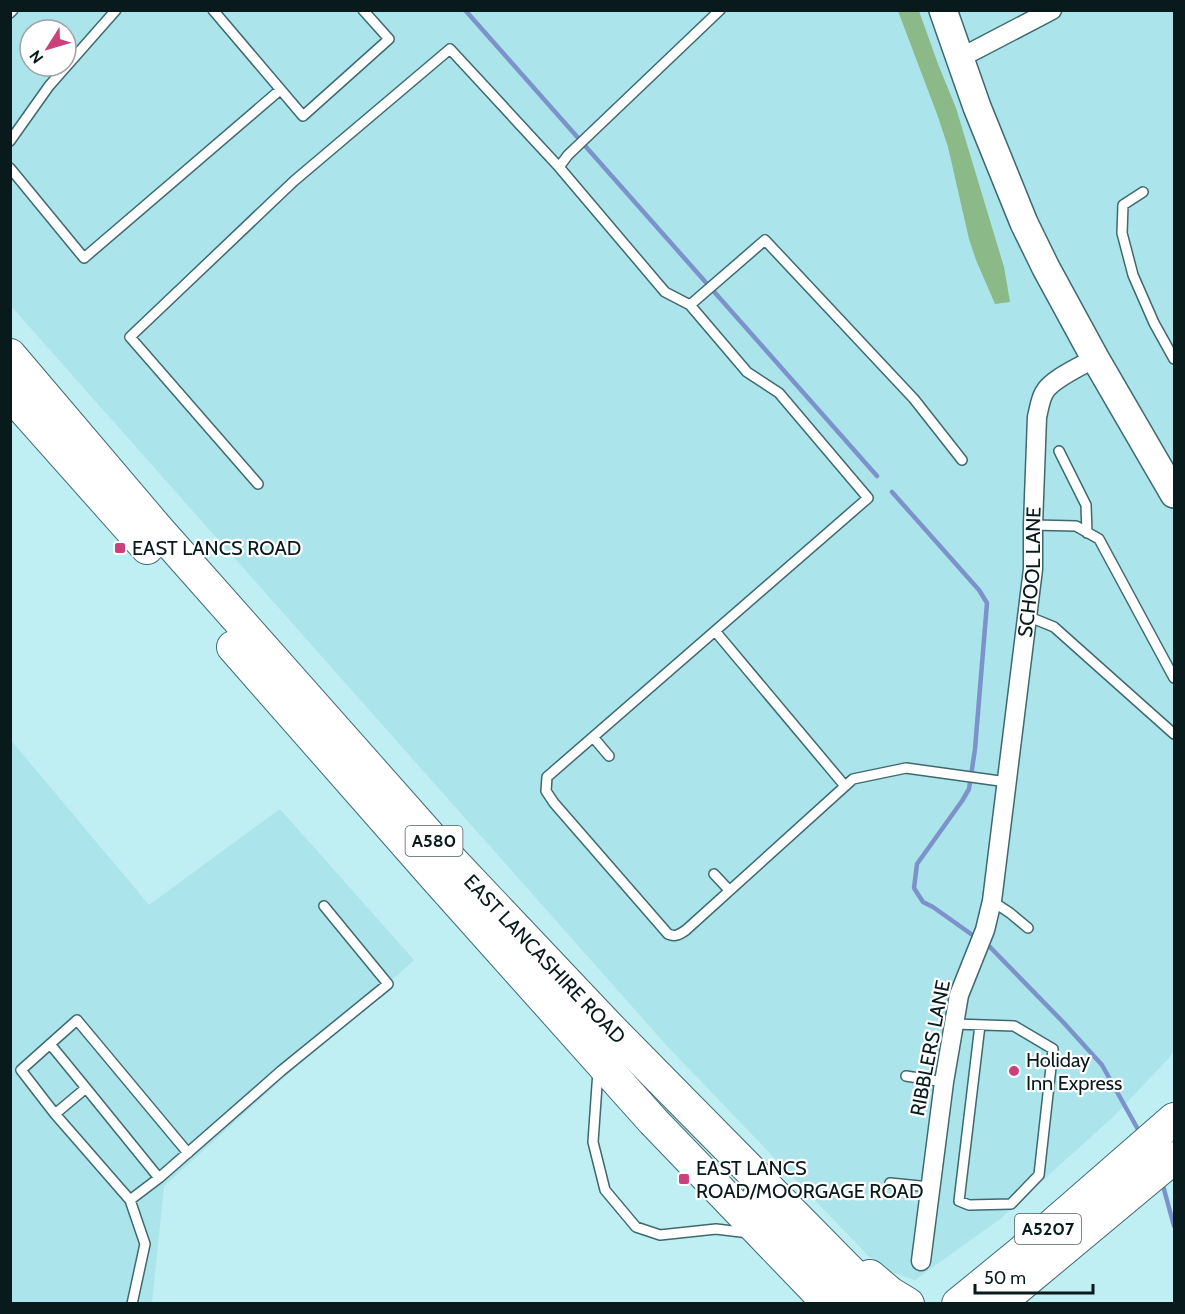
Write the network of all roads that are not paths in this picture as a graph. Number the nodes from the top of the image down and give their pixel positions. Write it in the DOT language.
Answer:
graph roads {
  1 [pos="116,10"];
  2 [pos="213,10"];
  3 [pos="363,10"];
  4 [pos="720,10"];
  5 [pos="943,10"];
  6 [pos="1052,10"];
  7 [pos="960,58"];
  8 [pos="280,90"];
  9 [pos="10,141"];
  10 [pos="559,167"];
  11 [pos="10,168"];
  12 [pos="1143,192"];
  13 [pos="690,305"];
  14 [pos="10,355"];
  15 [pos="1095,358"];
  16 [pos="1174,359"];
  17 [pos="10,394"];
  18 [pos="1059,451"];
  19 [pos="962,460"];
  20 [pos="258,484"];
  21 [pos="1174,494"];
  22 [pos="1033,525"];
  23 [pos="1087,533"];
  24 [pos="1027,616"];
  25 [pos="715,632"];
  26 [pos="1174,678"];
  27 [pos="1174,734"];
  28 [pos="593,737"];
  29 [pos="609,756"];
  30 [pos="1007,782"];
  31 [pos="845,786"];
  32 [pos="1003,812"];
  33 [pos="714,874"];
  34 [pos="729,890"];
  35 [pos="992,901"];
  36 [pos="324,906"];
  37 [pos="1028,928"];
  38 [pos="955,1024"];
  39 [pos="980,1025"];
  40 [pos="608,1026"];
  41 [pos="50,1044"];
  42 [pos="599,1061"];
  43 [pos="906,1076"];
  44 [pos="944,1082"];
  45 [pos="86,1088"];
  46 [pos="55,1114"];
  47 [pos="1159,1152"];
  48 [pos="188,1153"];
  49 [pos="743,1162"];
  50 [pos="159,1178"];
  51 [pos="890,1184"];
  52 [pos="930,1187"];
  53 [pos="130,1200"];
  54 [pos="763,1236"];
  55 [pos="921,1261"];
  56 [pos="132,1304"];
  57 [pos="829,1304"];
  58 [pos="855,1304"];
  59 [pos="882,1304"];
  60 [pos="908,1304"];
  61 [pos="958,1304"];
  62 [pos="998,1304"];
  1 -- 9 [label="lane"];
  2 -- 8 [label="lane"];
  3 -- 8 [label="lane"];
  4 -- 10 [label="lane"];
  5 -- 7 [label="main road"];
  6 -- 7 [label="street"];
  7 -- 15 [label="main road"];
  8 -- 11 [label="lane"];
  10 -- 13 [label="lane"];
  10 -- 20 [label="lane"];
  12 -- 16 [label="lane"];
  13 -- 19 [label="lane"];
  13 -- 25 [label="lane"];
  14 -- 40 [label="highway, EAST LANCASHIRE ROAD / A580"];
  15 -- 21 [label="main road"];
  15 -- 22 [label="street, SCHOOL LANE"];
  17 -- 42 [label="highway, EAST LANCASHIRE ROAD / A580"];
  18 -- 23 [label="lane"];
  22 -- 23 [label="lane"];
  22 -- 24 [label="street, SCHOOL LANE"];
  23 -- 26 [label="lane"];
  24 -- 27 [label="lane"];
  24 -- 30 [label="street, SCHOOL LANE"];
  25 -- 28 [label="lane"];
  25 -- 31 [label="lane"];
  28 -- 29 [label="lane"];
  28 -- 34 [label="lane"];
  30 -- 31 [label="lane"];
  30 -- 32 [label="street, SCHOOL LANE"];
  31 -- 34 [label="lane"];
  32 -- 35 [label="street, RIBBLERS LANE"];
  33 -- 34 [label="lane"];
  35 -- 37 [label="lane"];
  35 -- 38 [label="street, RIBBLERS LANE"];
  36 -- 48 [label="lane"];
  38 -- 39 [label="lane"];
  38 -- 44 [label="street, RIBBLERS LANE"];
  39 -- 39 [label="lane"];
  40 -- 49 [label="highway, EAST LANCASHIRE ROAD / A580"];
  40 -- 58 [label="main road"];
  41 -- 45 [label="lane"];
  41 -- 46 [label="lane"];
  41 -- 48 [label="lane"];
  42 -- 54 [label="highway, EAST LANCASHIRE ROAD / A580"];
  42 -- 54 [label="lane"];
  43 -- 44 [label="lane"];
  44 -- 52 [label="street, RIBBLERS LANE"];
  45 -- 46 [label="lane"];
  45 -- 50 [label="lane"];
  46 -- 53 [label="lane"];
  47 -- 61 [label="highway, A5207"];
  47 -- 62 [label="highway, A5207"];
  48 -- 50 [label="lane"];
  49 -- 59 [label="highway, EAST LANCASHIRE ROAD / A580"];
  49 -- 60 [label="highway"];
  50 -- 53 [label="lane"];
  51 -- 52 [label="lane"];
  52 -- 55 [label="street, RIBBLERS LANE"];
  53 -- 56 [label="lane"];
  54 -- 57 [label="highway, EAST LANCASHIRE ROAD / A580"];
}
